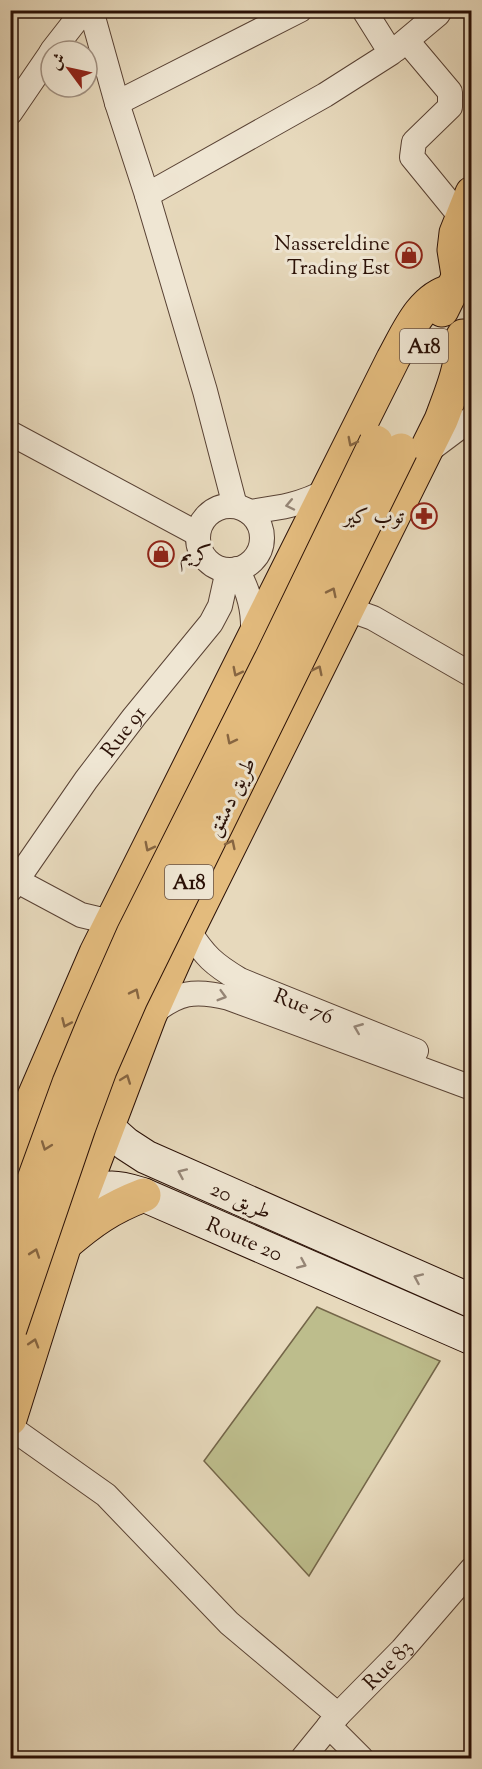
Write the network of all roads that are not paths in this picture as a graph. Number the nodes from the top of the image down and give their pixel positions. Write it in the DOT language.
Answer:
graph roads {
  1 [pos="84,10"];
  2 [pos="91,10"];
  3 [pos="300,10"];
  4 [pos="364,10"];
  5 [pos="440,10"];
  6 [pos="62,39"];
  7 [pos="399,47"];
  8 [pos="39,71"];
  9 [pos="117,103"];
  10 [pos="10,113"];
  11 [pos="147,195"];
  12 [pos="466,205"];
  13 [pos="463,293"];
  14 [pos="471,418"];
  15 [pos="10,433"];
  16 [pos="401,449"];
  17 [pos="328,490"];
  18 [pos="242,509"];
  19 [pos="198,534"];
  20 [pos="233,569"];
  21 [pos="348,609"];
  22 [pos="253,639"];
  23 [pos="471,675"];
  24 [pos="13,883"];
  25 [pos="113,918"];
  26 [pos="188,930"];
  27 [pos="96,953"];
  28 [pos="256,997"];
  29 [pos="150,1015"];
  30 [pos="360,1047"];
  31 [pos="438,1060"];
  32 [pos="471,1071"];
  33 [pos="471,1088"];
  34 [pos="18,1116"];
  35 [pos="108,1128"];
  36 [pos="10,1155"];
  37 [pos="10,1177"];
  38 [pos="83,1192"];
  39 [pos="144,1195"];
  40 [pos="65,1244"];
  41 [pos="10,1245"];
  42 [pos="471,1301"];
  43 [pos="10,1329"];
  44 [pos="471,1338"];
  45 [pos="10,1419"];
  46 [pos="10,1427"];
  47 [pos="471,1569"];
  48 [pos="334,1721"];
  49 [pos="303,1758"];
  50 [pos="361,1758"];
  1 -- 6 [label="street"];
  2 -- 9 [label="street"];
  3 -- 9 [label="street"];
  4 -- 7 [label="street"];
  5 -- 7 [label="street"];
  7 -- 11 [label="street"];
  7 -- 12 [label="street"];
  8 -- 10 [label="street"];
  9 -- 11 [label="street"];
  11 -- 18 [label="street"];
  12 -- 13 [label="highway"];
  13 -- 16 [label="highway, طريق دمشق / A18"];
  13 -- 16 [label="highway, طريق دمشق / A18"];
  13 -- 17 [label="highway, one-way"];
  14 -- 16 [label="street"];
  15 -- 19 [label="street"];
  16 -- 21 [label="highway"];
  16 -- 41 [label="highway, طريق دمشق / A18, one-way, bridge"];
  43 -- 16 [label="highway, طريق دمشق / A18, one-way, bridge"];
  17 -- 18 [label="street, one-way"];
  17 -- 22 [label="highway"];
  18 -- 19 [label="street"];
  18 -- 20 [label="street"];
  19 -- 20 [label="street"];
  20 -- 22 [label="street"];
  20 -- 24 [label="street, Rue 91"];
  21 -- 23 [label="street"];
  26 -- 21 [label="highway, one-way"];
  22 -- 25 [label="highway, one-way"];
  24 -- 25 [label="street"];
  24 -- 27 [label="street"];
  25 -- 27 [label="highway"];
  26 -- 28 [label="street, Rue 76"];
  26 -- 29 [label="highway"];
  27 -- 34 [label="highway, one-way"];
  29 -- 28 [label="street, Rue 76, one-way"];
  28 -- 30 [label="street, Rue 76"];
  31 -- 28 [label="street, Rue 76, one-way"];
  35 -- 29 [label="highway, one-way"];
  30 -- 31 [label="street, Rue 76"];
  30 -- 33 [label="street, Rue 76"];
  31 -- 32 [label="street, Rue 76"];
  34 -- 35 [label="main road, طريق 20"];
  34 -- 36 [label="highway"];
  35 -- 38 [label="highway"];
  42 -- 35 [label="main road, طريق 20, one-way"];
  37 -- 38 [label="main road, Route 20"];
  38 -- 39 [label="main road, Route 20"];
  38 -- 40 [label="highway"];
  39 -- 40 [label="highway"];
  39 -- 44 [label="main road, Route 20, one-way"];
  45 -- 40 [label="highway, one-way"];
  46 -- 48 [label="street"];
  47 -- 48 [label="street, Rue 83"];
  48 -- 49 [label="street, Rue 83"];
  48 -- 50 [label="street"];
}
